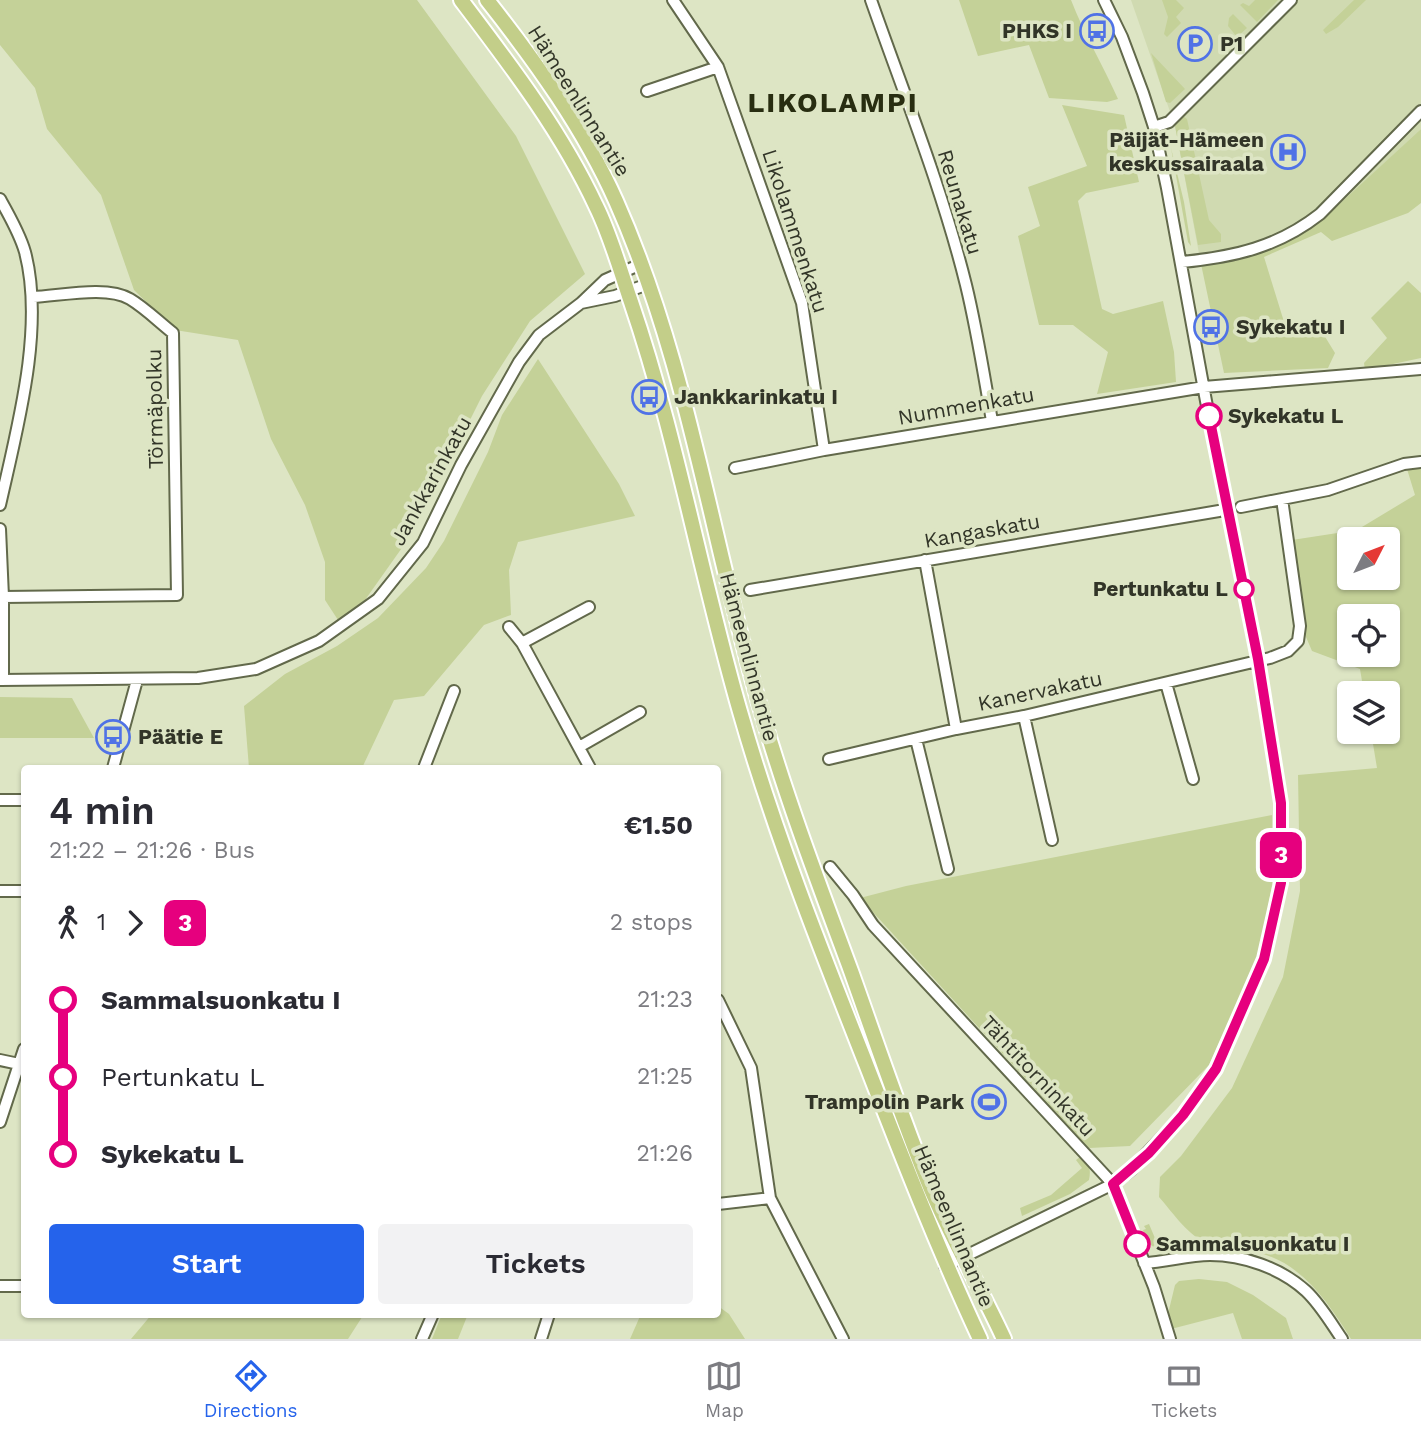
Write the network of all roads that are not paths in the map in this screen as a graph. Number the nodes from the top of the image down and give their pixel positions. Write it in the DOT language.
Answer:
graph roads {
  1 [pos="461,0"];
  2 [pos="487,0"];
  3 [pos="673,0"];
  4 [pos="871,0"];
  5 [pos="1104,0"];
  6 [pos="1291,0"];
  7 [pos="718,67"];
  8 [pos="647,90"];
  9 [pos="1421,111"];
  10 [pos="1154,127"];
  11 [pos="0,199"];
  12 [pos="1182,262"];
  13 [pos="641,264"];
  14 [pos="621,272"];
  15 [pos="648,284"];
  16 [pos="627,291"];
  17 [pos="33,298"];
  18 [pos="581,303"];
  19 [pos="1421,369"];
  20 [pos="1204,387"];
  21 [pos="992,421"];
  22 [pos="824,450"];
  23 [pos="1421,462"];
  24 [pos="735,468"];
  25 [pos="1282,499"];
  26 [pos="0,505"];
  27 [pos="1241,507"];
  28 [pos="1219,511"];
  29 [pos="0,529"];
  30 [pos="925,560"];
  31 [pos="750,590"];
  32 [pos="3,597"];
  33 [pos="589,607"];
  34 [pos="509,627"];
  35 [pos="522,643"];
  36 [pos="1258,659"];
  37 [pos="1,680"];
  38 [pos="137,680"];
  39 [pos="1166,683"];
  40 [pos="454,691"];
  41 [pos="640,712"];
  42 [pos="1024,716"];
  43 [pos="956,729"];
  44 [pos="916,739"];
  45 [pos="579,747"];
  46 [pos="829,759"];
  47 [pos="114,765"];
  48 [pos="425,765"];
  49 [pos="588,765"];
  50 [pos="1193,779"];
  51 [pos="0,800"];
  52 [pos="21,800"];
  53 [pos="1052,840"];
  54 [pos="830,867"];
  55 [pos="948,869"];
  56 [pos="0,891"];
  57 [pos="21,891"];
  58 [pos="721,1005"];
  59 [pos="21,1058"];
  60 [pos="0,1060"];
  61 [pos="19,1064"];
  62 [pos="0,1122"];
  63 [pos="1113,1184"];
  64 [pos="770,1198"];
  65 [pos="721,1204"];
  66 [pos="964,1256"];
  67 [pos="1144,1263"];
  68 [pos="946,1266"];
  69 [pos="0,1286"];
  70 [pos="21,1286"];
  71 [pos="431,1318"];
  72 [pos="548,1318"];
  73 [pos="422,1339"];
  74 [pos="541,1339"];
  75 [pos="843,1339"];
  76 [pos="980,1339"];
  77 [pos="1004,1339"];
  78 [pos="1170,1339"];
  79 [pos="1342,1339"];
  1 -- 14 [label="main road, Hämeenlinnantie"];
  2 -- 13 [label="main road, Hämeenlinnantie"];
  3 -- 7 [label="street, Likolammenkatu"];
  4 -- 21 [label="street, Reunakatu"];
  5 -- 10 [label="street"];
  6 -- 10 [label="street"];
  7 -- 8 [label="street"];
  7 -- 22 [label="street, Likolammenkatu"];
  9 -- 12 [label="street"];
  10 -- 12 [label="street"];
  11 -- 17 [label="street"];
  12 -- 20 [label="street"];
  13 -- 14 [label="street, Jankkarinkatu"];
  13 -- 15 [label="main road, Hämeenlinnantie"];
  14 -- 16 [label="main road, Hämeenlinnantie"];
  14 -- 18 [label="street, Jankkarinkatu"];
  15 -- 16 [label="street, Jankkarinkatu"];
  15 -- 66 [label="main road, Hämeenlinnantie"];
  16 -- 18 [label="street, Jankkarinkatu"];
  16 -- 68 [label="main road, Hämeenlinnantie"];
  17 -- 26 [label="street"];
  17 -- 32 [label="street, Törmäpolku"];
  18 -- 38 [label="street, Jankkarinkatu"];
  19 -- 20 [label="street, Nummenkatu"];
  20 -- 21 [label="street, Nummenkatu"];
  20 -- 36 [label="street"];
  21 -- 22 [label="street, Nummenkatu"];
  22 -- 24 [label="street, Nummenkatu"];
  23 -- 25 [label="street"];
  25 -- 27 [label="street"];
  25 -- 36 [label="street, Kanervakatu"];
  28 -- 30 [label="street, Kangaskatu"];
  29 -- 32 [label="street"];
  30 -- 31 [label="street, Kangaskatu"];
  30 -- 43 [label="street"];
  32 -- 37 [label="street"];
  33 -- 35 [label="street"];
  34 -- 35 [label="street"];
  35 -- 45 [label="street"];
  36 -- 39 [label="street, Kanervakatu"];
  36 -- 63 [label="street"];
  37 -- 38 [label="street, Jankkarinkatu"];
  38 -- 47 [label="street"];
  39 -- 42 [label="street, Kanervakatu"];
  39 -- 50 [label="street"];
  40 -- 48 [label="street"];
  41 -- 45 [label="street"];
  42 -- 43 [label="street, Kanervakatu"];
  42 -- 53 [label="street"];
  43 -- 44 [label="street, Kanervakatu"];
  44 -- 46 [label="street, Kanervakatu"];
  44 -- 55 [label="street"];
  45 -- 49 [label="street"];
  51 -- 52 [label="street"];
  54 -- 63 [label="street, Tähtitorninkatu"];
  56 -- 57 [label="street"];
  58 -- 64 [label="street"];
  59 -- 61 [label="street"];
  60 -- 61 [label="street"];
  61 -- 62 [label="street"];
  63 -- 66 [label="street"];
  63 -- 67 [label="street, Tähtitorninkatu"];
  64 -- 65 [label="street"];
  64 -- 75 [label="street"];
  66 -- 68 [label="street"];
  66 -- 77 [label="main road, Hämeenlinnantie"];
  67 -- 78 [label="street, Tähtitorninkatu"];
  67 -- 79 [label="street"];
  68 -- 76 [label="main road, Hämeenlinnantie"];
  69 -- 70 [label="street"];
  71 -- 73 [label="street"];
  72 -- 74 [label="street"];
}
